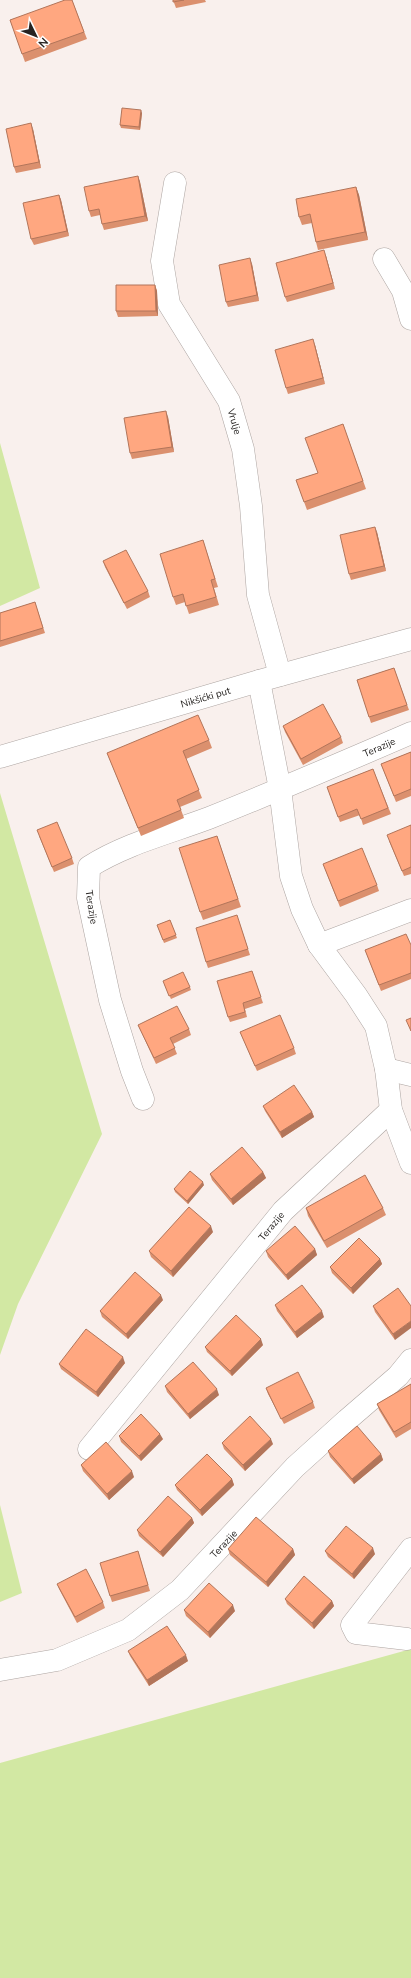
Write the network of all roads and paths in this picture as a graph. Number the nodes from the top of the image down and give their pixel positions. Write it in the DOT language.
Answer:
graph roads {
  1 [pos="175,183"];
  2 [pos="384,259"];
  3 [pos="411,319"];
  4 [pos="411,639"];
  5 [pos="280,675"];
  6 [pos="258,681"];
  7 [pos="411,733"];
  8 [pos="0,757"];
  9 [pos="280,789"];
  10 [pos="411,910"];
  11 [pos="319,945"];
  12 [pos="386,1069"];
  13 [pos="411,1075"];
  14 [pos="143,1099"];
  15 [pos="391,1110"];
  16 [pos="411,1163"];
  17 [pos="411,1360"];
  18 [pos="89,1449"];
  19 [pos="411,1549"];
  20 [pos="407,1639"];
  21 [pos="0,1670"];
  1 -- 5 [label="street, Vrulje"];
  2 -- 3 [label="street"];
  4 -- 5 [label="street, Nikšićki put"];
  5 -- 6 [label="street, Nikšićki put"];
  6 -- 8 [label="street, Nikšićki put"];
  6 -- 9 [label="street"];
  7 -- 9 [label="street, Terazije"];
  9 -- 11 [label="street"];
  9 -- 14 [label="street, Terazije"];
  10 -- 11 [label="street"];
  11 -- 12 [label="street"];
  12 -- 13 [label="street"];
  12 -- 15 [label="street"];
  15 -- 16 [label="street"];
  15 -- 18 [label="street, Terazije"];
  17 -- 21 [label="street, Terazije"];
  19 -- 20 [label="street"];
}
